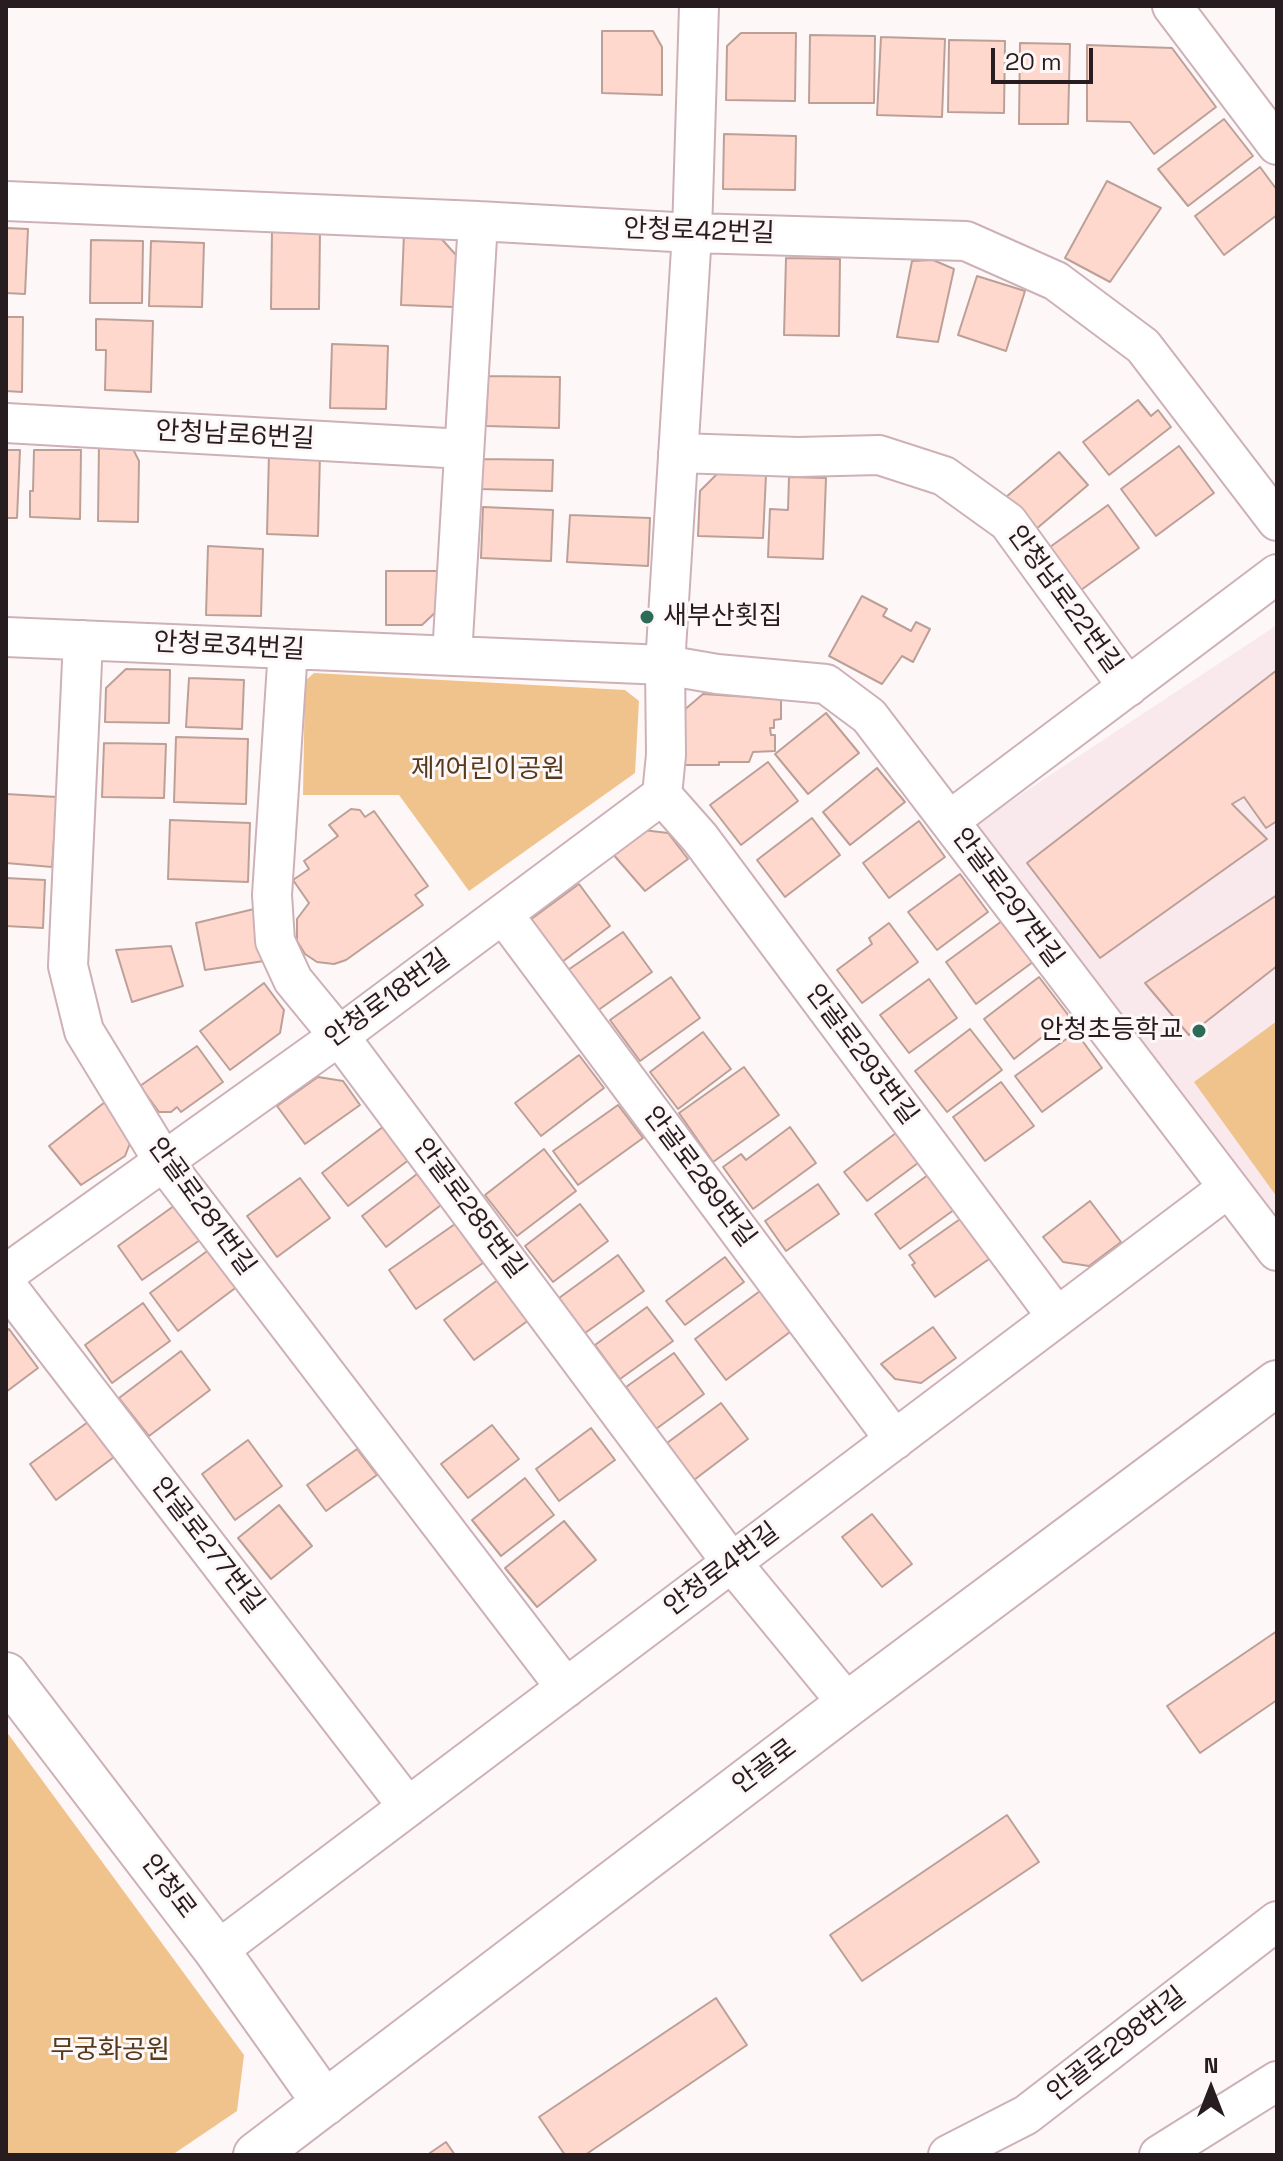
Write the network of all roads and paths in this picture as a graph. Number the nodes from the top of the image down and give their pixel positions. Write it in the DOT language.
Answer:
graph roads {
  1 [pos="699,6"];
  2 [pos="1172,6"];
  3 [pos="1277,145"];
  4 [pos="6,201"];
  5 [pos="478,221"];
  6 [pos="692,233"];
  7 [pos="6,423"];
  8 [pos="464,449"];
  9 [pos="678,453"];
  10 [pos="1277,521"];
  11 [pos="1277,574"];
  12 [pos="6,637"];
  13 [pos="83,640"];
  14 [pos="288,649"];
  15 [pos="452,656"];
  16 [pos="665,665"];
  17 [pos="1128,687"];
  18 [pos="662,795"];
  19 [pos="949,821"];
  20 [pos="503,914"];
  21 [pos="339,1036"];
  22 [pos="164,1162"];
  23 [pos="1228,1188"];
  24 [pos="1277,1251"];
  25 [pos="6,1274"];
  26 [pos="6,1285"];
  27 [pos="1057,1317"];
  28 [pos="1277,1383"];
  29 [pos="895,1440"];
  30 [pos="732,1563"];
  31 [pos="6,1675"];
  32 [pos="566,1688"];
  33 [pos="848,1704"];
  34 [pos="408,1807"];
  35 [pos="1277,1921"];
  36 [pos="217,1951"];
  37 [pos="1277,2081"];
  38 [pos="325,2103"];
  39 [pos="256,2155"];
  40 [pos="948,2155"];
  41 [pos="1159,2155"];
  1 -- 6 [label="street"];
  2 -- 3 [label="street"];
  4 -- 5 [label="street, 안청로42번길"];
  5 -- 6 [label="street, 안청로42번길"];
  5 -- 8 [label="street"];
  6 -- 9 [label="street"];
  6 -- 10 [label="street, 안청로42번길"];
  7 -- 8 [label="street, 안청남로6번길"];
  8 -- 15 [label="street"];
  9 -- 16 [label="street"];
  9 -- 17 [label="street, 안청남로22번길"];
  11 -- 17 [label="street"];
  12 -- 13 [label="street, 안청로34번길"];
  13 -- 14 [label="street, 안청로34번길"];
  13 -- 22 [label="street, 안골로281번길"];
  14 -- 15 [label="street, 안청로34번길"];
  14 -- 21 [label="street, 안골로285번길"];
  15 -- 16 [label="street, 안청로34번길"];
  16 -- 18 [label="street"];
  16 -- 19 [label="street, 안골로297번길"];
  17 -- 19 [label="street"];
  18 -- 20 [label="street, 안청로18번길"];
  18 -- 27 [label="street, 안골로293번길"];
  19 -- 23 [label="street, 안골로297번길"];
  20 -- 21 [label="street, 안청로18번길"];
  20 -- 29 [label="street, 안골로289번길"];
  21 -- 22 [label="street, 안청로18번길"];
  21 -- 30 [label="street, 안골로285번길"];
  22 -- 25 [label="street, 안청로18번길"];
  22 -- 32 [label="street, 안골로281번길"];
  23 -- 24 [label="street, 안골로297번길"];
  23 -- 27 [label="street, 안청로4번길"];
  26 -- 34 [label="street, 안골로277번길"];
  27 -- 29 [label="street, 안청로4번길"];
  28 -- 33 [label="main road, 안골로"];
  29 -- 30 [label="street, 안청로4번길"];
  30 -- 32 [label="street, 안청로4번길"];
  30 -- 33 [label="street, 안골로285번길"];
  31 -- 36 [label="main road, 안청로"];
  32 -- 34 [label="street, 안청로4번길"];
  33 -- 38 [label="main road, 안골로"];
  34 -- 36 [label="street, 안청로4번길"];
  35 -- 40 [label="street, 안골로298번길"];
  36 -- 38 [label="main road, 안청로"];
  37 -- 41 [label="street"];
  38 -- 39 [label="main road, 안골로"];
}
